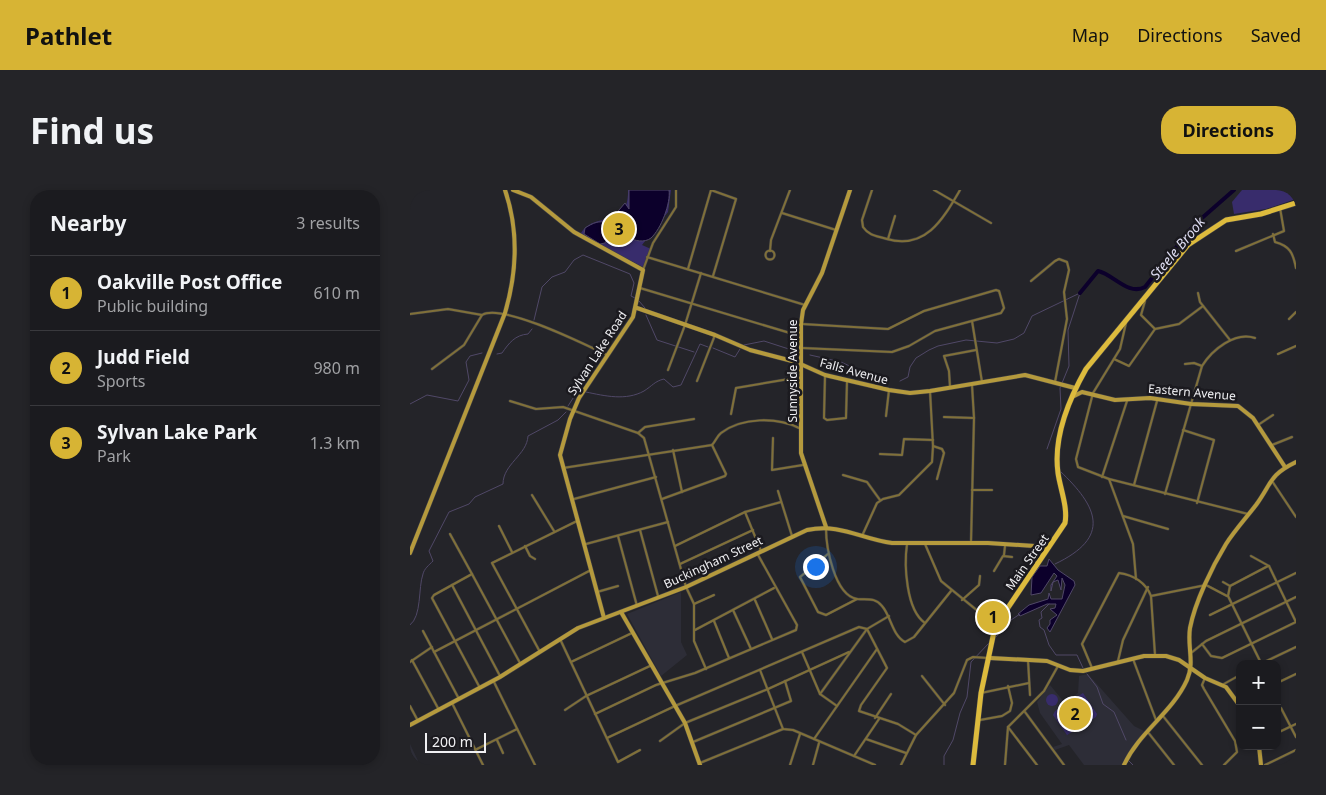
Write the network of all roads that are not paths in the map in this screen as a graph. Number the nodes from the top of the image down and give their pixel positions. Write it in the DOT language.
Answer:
graph roads {
  1 [pos="512,190"];
  2 [pos="676,190"];
  3 [pos="711,190"];
  4 [pos="790,190"];
  5 [pos="850,190"];
  6 [pos="872,190"];
  7 [pos="934,190"];
  8 [pos="960,190"];
  9 [pos="505,191"];
  10 [pos="954,201"];
  11 [pos="1296,203"];
  12 [pos="1280,208"];
  13 [pos="782,213"];
  14 [pos="894,216"];
  15 [pos="991,222"];
  16 [pos="836,230"];
  17 [pos="1273,234"];
  18 [pos="888,239"];
  19 [pos="770,251"];
  20 [pos="1236,251"];
  21 [pos="647,257"];
  22 [pos="1296,268"];
  23 [pos="688,269"];
  24 [pos="643,270"];
  25 [pos="701,274"];
  26 [pos="713,276"];
  27 [pos="1031,281"];
  28 [pos="639,288"];
  29 [pos="1198,293"];
  30 [pos="1143,297"];
  31 [pos="692,304"];
  32 [pos="805,305"];
  33 [pos="1203,306"];
  34 [pos="637,308"];
  35 [pos="1296,312"];
  36 [pos="505,313"];
  37 [pos="410,314"];
  38 [pos="482,315"];
  39 [pos="1127,318"];
  40 [pos="1289,319"];
  41 [pos="972,321"];
  42 [pos="801,324"];
  43 [pos="685,325"];
  44 [pos="1154,330"];
  45 [pos="715,334"];
  46 [pos="800,336"];
  47 [pos="1255,338"];
  48 [pos="1230,340"];
  49 [pos="1296,346"];
  50 [pos="800,348"];
  51 [pos="976,350"];
  52 [pos="1278,354"];
  53 [pos="607,355"];
  54 [pos="1114,359"];
  55 [pos="1185,364"];
  56 [pos="801,365"];
  57 [pos="1202,366"];
  58 [pos="432,369"];
  59 [pos="668,370"];
  60 [pos="825,375"];
  61 [pos="801,377"];
  62 [pos="847,379"];
  63 [pos="698,381"];
  64 [pos="982,382"];
  65 [pos="1056,382"];
  66 [pos="972,384"];
  67 [pos="950,388"];
  68 [pos="1075,388"];
  69 [pos="889,390"];
  70 [pos="930,391"];
  71 [pos="1093,393"];
  72 [pos="1158,398"];
  73 [pos="1128,399"];
  74 [pos="1070,400"];
  75 [pos="510,401"];
  76 [pos="1191,404"];
  77 [pos="573,410"];
  78 [pos="731,414"];
  79 [pos="1273,415"];
  80 [pos="886,416"];
  81 [pos="944,417"];
  82 [pos="974,418"];
  83 [pos="694,419"];
  84 [pos="1258,426"];
  85 [pos="802,429"];
  86 [pos="1183,430"];
  87 [pos="638,433"];
  88 [pos="1292,437"];
  89 [pos="773,438"];
  90 [pos="933,440"];
  91 [pos="712,445"];
  92 [pos="1272,445"];
  93 [pos="934,446"];
  94 [pos="673,450"];
  95 [pos="880,454"];
  96 [pos="650,455"];
  97 [pos="1296,462"];
  98 [pos="803,465"];
  99 [pos="1284,467"];
  100 [pos="562,468"];
  101 [pos="843,475"];
  102 [pos="656,477"];
  103 [pos="1102,477"];
  104 [pos="936,479"];
  105 [pos="1109,479"];
  106 [pos="1271,479"];
  107 [pos="1134,486"];
  108 [pos="972,490"];
  109 [pos="992,490"];
  110 [pos="778,491"];
  111 [pos="682,492"];
  112 [pos="1165,494"];
  113 [pos="532,495"];
  114 [pos="571,499"];
  115 [pos="662,499"];
  116 [pos="880,500"];
  117 [pos="781,502"];
  118 [pos="1197,503"];
  119 [pos="745,512"];
  120 [pos="1248,514"];
  121 [pos="1123,516"];
  122 [pos="1296,516"];
  123 [pos="577,520"];
  124 [pos="668,522"];
  125 [pos="498,526"];
  126 [pos="826,527"];
  127 [pos="1168,529"];
  128 [pos="640,530"];
  129 [pos="753,530"];
  130 [pos="554,531"];
  131 [pos="450,534"];
  132 [pos="618,536"];
  133 [pos="792,536"];
  134 [pos="862,536"];
  135 [pos="907,543"];
  136 [pos="924,543"];
  137 [pos="970,543"];
  138 [pos="584,544"];
  139 [pos="1005,544"];
  140 [pos="525,546"];
  141 [pos="675,546"];
  142 [pos="1049,547"];
  143 [pos="512,552"];
  144 [pos="759,552"];
  145 [pos="410,553"];
  146 [pos="828,554"];
  147 [pos="1004,555"];
  148 [pos="1251,556"];
  149 [pos="1012,557"];
  150 [pos="535,559"];
  151 [pos="680,564"];
  152 [pos="1269,566"];
  153 [pos="591,570"];
  154 [pos="994,571"];
  155 [pos="1296,573"];
  156 [pos="472,574"];
  157 [pos="980,576"];
  158 [pos="1136,579"];
  159 [pos="1222,582"];
  160 [pos="1278,583"];
  161 [pos="1206,585"];
  162 [pos="452,586"];
  163 [pos="618,586"];
  164 [pos="1230,586"];
  165 [pos="686,587"];
  166 [pos="1148,587"];
  167 [pos="774,588"];
  168 [pos="951,591"];
  169 [pos="597,592"];
  170 [pos="714,595"];
  171 [pos="1151,596"];
  172 [pos="1228,596"];
  173 [pos="1296,597"];
  174 [pos="658,598"];
  175 [pos="754,599"];
  176 [pos="857,599"];
  177 [pos="962,600"];
  178 [pos="1287,601"];
  179 [pos="694,604"];
  180 [pos="1232,604"];
  181 [pos="637,606"];
  182 [pos="516,609"];
  183 [pos="733,610"];
  184 [pos="621,612"];
  185 [pos="1210,615"];
  186 [pos="889,616"];
  187 [pos="604,618"];
  188 [pos="496,619"];
  189 [pos="714,621"];
  190 [pos="1296,622"];
  191 [pos="925,624"];
  192 [pos="1241,624"];
  193 [pos="995,625"];
  194 [pos="867,629"];
  195 [pos="476,630"];
  196 [pos="694,630"];
  197 [pos="423,631"];
  198 [pos="633,633"];
  199 [pos="560,639"];
  200 [pos="772,639"];
  201 [pos="455,641"];
  202 [pos="1202,644"];
  203 [pos="1250,644"];
  204 [pos="432,647"];
  205 [pos="1296,647"];
  206 [pos="751,649"];
  207 [pos="877,649"];
  208 [pos="434,652"];
  209 [pos="540,652"];
  210 [pos="802,652"];
  211 [pos="849,652"];
  212 [pos="1155,654"];
  213 [pos="1192,656"];
  214 [pos="729,658"];
  215 [pos="990,658"];
  216 [pos="1133,659"];
  217 [pos="1028,660"];
  218 [pos="1258,660"];
  219 [pos="1268,660"];
  220 [pos="411,661"];
  221 [pos="571,662"];
  222 [pos="1184,662"];
  223 [pos="520,664"];
  224 [pos="1118,664"];
  225 [pos="652,665"];
  226 [pos="1058,666"];
  227 [pos="1192,667"];
  228 [pos="706,668"];
  229 [pos="760,670"];
  230 [pos="808,670"];
  231 [pos="1092,670"];
  232 [pos="1198,672"];
  233 [pos="1296,674"];
  234 [pos="500,676"];
  235 [pos="922,676"];
  236 [pos="1189,676"];
  237 [pos="1236,677"];
  238 [pos="1205,678"];
  239 [pos="493,680"];
  240 [pos="785,681"];
  241 [pos="1281,681"];
  242 [pos="663,683"];
  243 [pos="1029,683"];
  244 [pos="1222,685"];
  245 [pos="1008,686"];
  246 [pos="480,688"];
  247 [pos="768,689"];
  248 [pos="982,693"];
  249 [pos="820,694"];
  250 [pos="891,694"];
  251 [pos="1030,695"];
  252 [pos="586,696"];
  253 [pos="459,699"];
  254 [pos="1236,699"];
  255 [pos="452,702"];
  256 [pos="945,705"];
  257 [pos="410,706"];
  258 [pos="675,706"];
  259 [pos="837,706"];
  260 [pos="775,708"];
  261 [pos="1281,708"];
  262 [pos="439,710"];
  263 [pos="565,710"];
  264 [pos="1025,712"];
  265 [pos="595,714"];
  266 [pos="1163,716"];
  267 [pos="877,718"];
  268 [pos="980,720"];
  269 [pos="418,721"];
  270 [pos="1157,721"];
  271 [pos="685,723"];
  272 [pos="1296,724"];
  273 [pos="410,726"];
  274 [pos="1008,727"];
  275 [pos="1290,727"];
  276 [pos="517,729"];
  277 [pos="783,729"];
  278 [pos="1281,730"];
  279 [pos="1147,731"];
  280 [pos="800,734"];
  281 [pos="916,735"];
  282 [pos="1296,737"];
  283 [pos="607,738"];
  284 [pos="866,739"];
  285 [pos="497,740"];
  286 [pos="660,740"];
  287 [pos="814,740"];
  288 [pos="1235,741"];
  289 [pos="693,742"];
  290 [pos="819,743"];
  291 [pos="476,749"];
  292 [pos="640,750"];
  293 [pos="1259,750"];
  294 [pos="1296,750"];
  295 [pos="503,753"];
  296 [pos="906,753"];
  297 [pos="853,757"];
  298 [pos="700,764"];
  299 [pos="1007,764"];
  300 [pos="483,765"];
  301 [pos="535,765"];
  302 [pos="790,765"];
  303 [pos="813,765"];
  304 [pos="875,765"];
  305 [pos="901,765"];
  306 [pos="973,765"];
  307 [pos="1037,765"];
  308 [pos="1064,765"];
  309 [pos="1124,765"];
  310 [pos="1174,765"];
  311 [pos="1202,765"];
  312 [pos="1224,765"];
  313 [pos="1261,765"];
  314 [pos="1265,765"];
  1 -- 9 [label="main road"];
  1 -- 24 [label="main road"];
  2 -- 21 [label="street, Sylvan Lake Road"];
  3 -- 23 [label="street"];
  3 -- 26 [label="street"];
  4 -- 13 [label="street"];
  5 -- 16 [label="main road, Sunnyside Avenue"];
  6 -- 18 [label="street"];
  7 -- 10 [label="street"];
  8 -- 10 [label="street"];
  9 -- 36 [label="main road"];
  10 -- 15 [label="street"];
  10 -- 18 [label="street"];
  11 -- 12 [label="main road, Main Street"];
  12 -- 17 [label="street"];
  12 -- 30 [label="main road, Main Street"];
  13 -- 16 [label="street"];
  13 -- 19 [label="street"];
  14 -- 18 [label="street"];
  16 -- 32 [label="main road, Sunnyside Avenue"];
  17 -- 20 [label="street"];
  17 -- 22 [label="street"];
  21 -- 23 [label="street"];
  21 -- 24 [label="street, Sylvan Lake Road"];
  23 -- 25 [label="street"];
  24 -- 28 [label="main road, Sylvan Lake Road"];
  25 -- 26 [label="street"];
  25 -- 31 [label="street"];
  26 -- 32 [label="street"];
  27 -- 65 [label="street"];
  28 -- 31 [label="street"];
  28 -- 34 [label="main road, Sylvan Lake Road"];
  29 -- 33 [label="street"];
  30 -- 39 [label="main road, Main Street"];
  30 -- 44 [label="street"];
  31 -- 43 [label="street"];
  31 -- 46 [label="street"];
  32 -- 42 [label="main road, Sunnyside Avenue"];
  33 -- 44 [label="street"];
  33 -- 48 [label="street"];
  34 -- 43 [label="main road, Falls Avenue"];
  34 -- 53 [label="main road, Sylvan Lake Road"];
  35 -- 40 [label="street"];
  36 -- 38 [label="street"];
  36 -- 53 [label="street"];
  36 -- 145 [label="main road"];
  37 -- 38 [label="street"];
  38 -- 58 [label="street"];
  39 -- 54 [label="street"];
  39 -- 68 [label="main road, Main Street"];
  41 -- 42 [label="street"];
  41 -- 50 [label="street"];
  41 -- 51 [label="street"];
  42 -- 46 [label="main road, Sunnyside Avenue"];
  43 -- 45 [label="main road, Falls Avenue"];
  43 -- 59 [label="street"];
  44 -- 54 [label="street"];
  45 -- 56 [label="main road, Falls Avenue"];
  45 -- 63 [label="street"];
  46 -- 50 [label="main road, Sunnyside Avenue"];
  47 -- 48 [label="street"];
  48 -- 57 [label="street"];
  49 -- 52 [label="street"];
  50 -- 56 [label="main road, Sunnyside Avenue"];
  51 -- 64 [label="street"];
  51 -- 67 [label="street"];
  53 -- 77 [label="main road, Sylvan Lake Road"];
  54 -- 71 [label="street"];
  55 -- 57 [label="street"];
  56 -- 60 [label="main road, Falls Avenue"];
  56 -- 61 [label="main road, Sunnyside Avenue"];
  57 -- 76 [label="street"];
  60 -- 62 [label="main road, Falls Avenue"];
  60 -- 62 [label="street"];
  61 -- 78 [label="street"];
  61 -- 85 [label="main road, Sunnyside Avenue"];
  62 -- 69 [label="main road, Falls Avenue"];
  64 -- 65 [label="main road, Falls Avenue"];
  64 -- 66 [label="main road, Falls Avenue"];
  65 -- 68 [label="main road, Falls Avenue"];
  66 -- 67 [label="main road, Falls Avenue"];
  66 -- 82 [label="street"];
  67 -- 70 [label="main road, Falls Avenue"];
  68 -- 74 [label="main road, Main Street"];
  69 -- 70 [label="main road, Falls Avenue"];
  69 -- 80 [label="street"];
  70 -- 90 [label="street"];
  71 -- 73 [label="main road, Eastern Avenue"];
  71 -- 74 [label="main road"];
  71 -- 103 [label="street"];
  72 -- 73 [label="main road, Eastern Avenue"];
  72 -- 76 [label="main road, Eastern Avenue"];
  72 -- 107 [label="street"];
  73 -- 103 [label="street"];
  74 -- 142 [label="main road, Main Street"];
  75 -- 77 [label="street"];
  76 -- 84 [label="main road, Eastern Avenue"];
  76 -- 86 [label="street"];
  77 -- 87 [label="street"];
  77 -- 100 [label="main road, Sylvan Lake Road"];
  79 -- 84 [label="street"];
  81 -- 82 [label="street"];
  82 -- 108 [label="street"];
  83 -- 87 [label="street"];
  84 -- 92 [label="main road, Eastern Avenue"];
  85 -- 91 [label="street"];
  85 -- 98 [label="main road, Sunnyside Avenue"];
  86 -- 112 [label="street"];
  86 -- 118 [label="street"];
  87 -- 96 [label="street"];
  88 -- 92 [label="street"];
  89 -- 98 [label="street"];
  90 -- 93 [label="street"];
  90 -- 95 [label="street"];
  91 -- 94 [label="street"];
  91 -- 111 [label="street"];
  92 -- 99 [label="main road, Eastern Avenue"];
  93 -- 104 [label="street"];
  93 -- 116 [label="street"];
  94 -- 96 [label="street"];
  94 -- 111 [label="street"];
  96 -- 100 [label="street"];
  96 -- 102 [label="street"];
  97 -- 99 [label="main road"];
  98 -- 126 [label="main road, Sunnyside Avenue"];
  99 -- 106 [label="main road"];
  100 -- 114 [label="main road, Sylvan Lake Road"];
  101 -- 116 [label="street"];
  102 -- 114 [label="street"];
  102 -- 115 [label="street"];
  103 -- 105 [label="street"];
  105 -- 107 [label="street"];
  105 -- 121 [label="street"];
  106 -- 120 [label="main road"];
  106 -- 122 [label="street"];
  107 -- 112 [label="street"];
  108 -- 109 [label="street"];
  108 -- 137 [label="street"];
  110 -- 117 [label="street"];
  111 -- 115 [label="street"];
  112 -- 118 [label="street"];
  113 -- 130 [label="street"];
  114 -- 123 [label="main road, Sylvan Lake Road"];
  115 -- 124 [label="street"];
  116 -- 134 [label="street"];
  117 -- 119 [label="street"];
  117 -- 133 [label="street"];
  118 -- 120 [label="street"];
  119 -- 129 [label="street"];
  119 -- 141 [label="street"];
  120 -- 161 [label="main road"];
  121 -- 127 [label="street"];
  121 -- 158 [label="street"];
  123 -- 130 [label="street"];
  123 -- 138 [label="main road, Sylvan Lake Road"];
  124 -- 128 [label="street"];
  124 -- 141 [label="street"];
  125 -- 143 [label="street"];
  126 -- 133 [label="main road, Buckingham Street"];
  126 -- 134 [label="main road, Buckingham Street"];
  126 -- 146 [label="street"];
  128 -- 132 [label="street"];
  128 -- 174 [label="street"];
  129 -- 144 [label="street"];
  129 -- 151 [label="street"];
  130 -- 140 [label="street"];
  131 -- 156 [label="street"];
  132 -- 138 [label="street"];
  132 -- 181 [label="street"];
  133 -- 144 [label="main road, Buckingham Street"];
  134 -- 135 [label="main road, Buckingham Street"];
  135 -- 136 [label="main road, Buckingham Street"];
  135 -- 191 [label="street"];
  136 -- 137 [label="main road, Buckingham Street"];
  136 -- 168 [label="street"];
  137 -- 139 [label="main road, Buckingham Street"];
  138 -- 153 [label="main road, Sylvan Lake Road"];
  139 -- 142 [label="main road, Buckingham Street"];
  139 -- 147 [label="street"];
  140 -- 143 [label="street"];
  140 -- 150 [label="street"];
  141 -- 151 [label="street"];
  142 -- 193 [label="main road, Main Street"];
  143 -- 182 [label="street"];
  144 -- 165 [label="main road, Buckingham Street"];
  144 -- 167 [label="street"];
  146 -- 176 [label="street"];
  146 -- 176 [label="street"];
  147 -- 149 [label="street"];
  147 -- 154 [label="street"];
  148 -- 152 [label="street"];
  151 -- 165 [label="street"];
  152 -- 160 [label="street"];
  152 -- 164 [label="street"];
  153 -- 169 [label="main road, Sylvan Lake Road"];
  153 -- 182 [label="street"];
  155 -- 160 [label="street"];
  156 -- 162 [label="street"];
  156 -- 188 [label="street"];
  157 -- 177 [label="street"];
  158 -- 166 [label="street"];
  158 -- 231 [label="street"];
  159 -- 164 [label="street"];
  160 -- 178 [label="street"];
  160 -- 180 [label="street"];
  161 -- 171 [label="street"];
  161 -- 172 [label="street"];
  161 -- 213 [label="main road"];
  162 -- 195 [label="street"];
  162 -- 201 [label="street"];
  163 -- 169 [label="street"];
  164 -- 172 [label="street"];
  165 -- 174 [label="main road, Buckingham Street"];
  165 -- 179 [label="street"];
  166 -- 171 [label="street"];
  166 -- 224 [label="street"];
  167 -- 175 [label="street"];
  167 -- 200 [label="street"];
  168 -- 177 [label="street"];
  168 -- 191 [label="street"];
  169 -- 187 [label="main road, Sylvan Lake Road"];
  170 -- 179 [label="street"];
  171 -- 212 [label="street"];
  172 -- 180 [label="street"];
  173 -- 178 [label="street"];
  174 -- 181 [label="main road, Buckingham Street"];
  175 -- 183 [label="street"];
  175 -- 200 [label="street"];
  176 -- 186 [label="street"];
  177 -- 193 [label="street"];
  178 -- 190 [label="street"];
  178 -- 192 [label="street"];
  179 -- 196 [label="street"];
  180 -- 185 [label="street"];
  180 -- 192 [label="street"];
  181 -- 184 [label="main road, Buckingham Street"];
  182 -- 188 [label="street"];
  182 -- 209 [label="street"];
  183 -- 189 [label="street"];
  183 -- 206 [label="street"];
  184 -- 187 [label="main road, Buckingham Street"];
  184 -- 198 [label="main road"];
  186 -- 191 [label="street"];
  186 -- 194 [label="street"];
  187 -- 199 [label="main road, Buckingham Street"];
  188 -- 195 [label="street"];
  188 -- 223 [label="street"];
  189 -- 196 [label="street"];
  189 -- 214 [label="street"];
  190 -- 203 [label="street"];
  192 -- 202 [label="street"];
  192 -- 203 [label="street"];
  193 -- 215 [label="main road, Main Street"];
  194 -- 207 [label="street"];
  194 -- 210 [label="street"];
  194 -- 211 [label="street"];
  195 -- 201 [label="street"];
  195 -- 234 [label="street"];
  196 -- 228 [label="street"];
  197 -- 204 [label="street"];
  198 -- 221 [label="street"];
  198 -- 225 [label="main road"];
  199 -- 209 [label="main road, Buckingham Street"];
  199 -- 221 [label="street"];
  200 -- 206 [label="street"];
  201 -- 208 [label="street"];
  201 -- 246 [label="street"];
  202 -- 203 [label="street"];
  202 -- 213 [label="street"];
  203 -- 218 [label="street"];
  204 -- 208 [label="street"];
  204 -- 220 [label="street"];
  205 -- 219 [label="street"];
  206 -- 214 [label="street"];
  207 -- 259 [label="street"];
  207 -- 267 [label="street"];
  208 -- 253 [label="street"];
  209 -- 223 [label="main road, Buckingham Street"];
  210 -- 229 [label="street"];
  210 -- 230 [label="street"];
  211 -- 230 [label="street"];
  211 -- 249 [label="street"];
  212 -- 216 [label="main road"];
  212 -- 222 [label="main road"];
  213 -- 222 [label="main road"];
  213 -- 227 [label="main road"];
  214 -- 228 [label="street"];
  215 -- 217 [label="main road"];
  215 -- 248 [label="main road, Main Street"];
  215 -- 256 [label="street"];
  216 -- 224 [label="main road"];
  216 -- 270 [label="street"];
  217 -- 226 [label="main road"];
  217 -- 243 [label="street"];
  220 -- 262 [label="street"];
  221 -- 252 [label="street"];
  222 -- 227 [label="main road"];
  223 -- 234 [label="main road, Buckingham Street"];
  224 -- 231 [label="main road"];
  225 -- 242 [label="main road"];
  225 -- 252 [label="street"];
  226 -- 231 [label="main road"];
  226 -- 264 [label="street"];
  227 -- 232 [label="main road"];
  227 -- 236 [label="main road"];
  228 -- 242 [label="street"];
  229 -- 247 [label="street"];
  229 -- 258 [label="street"];
  230 -- 240 [label="street"];
  230 -- 249 [label="street"];
  232 -- 236 [label="main road"];
  232 -- 238 [label="main road"];
  233 -- 241 [label="street"];
  234 -- 239 [label="main road, Buckingham Street"];
  235 -- 256 [label="street"];
  236 -- 266 [label="main road"];
  237 -- 244 [label="street"];
  238 -- 244 [label="main road"];
  238 -- 288 [label="street"];
  239 -- 246 [label="main road, Buckingham Street"];
  239 -- 276 [label="street"];
  240 -- 247 [label="street"];
  240 -- 260 [label="street"];
  242 -- 258 [label="main road"];
  242 -- 265 [label="street"];
  243 -- 245 [label="street"];
  243 -- 251 [label="street"];
  244 -- 254 [label="main road"];
  245 -- 248 [label="street"];
  245 -- 268 [label="street"];
  246 -- 253 [label="main road, Buckingham Street"];
  247 -- 260 [label="street"];
  247 -- 271 [label="street"];
  248 -- 268 [label="main road, Main Street"];
  249 -- 259 [label="street"];
  250 -- 267 [label="street"];
  252 -- 263 [label="street"];
  252 -- 265 [label="street"];
  253 -- 255 [label="main road, Buckingham Street"];
  255 -- 262 [label="main road, Buckingham Street"];
  255 -- 291 [label="street"];
  256 -- 281 [label="street"];
  257 -- 269 [label="street"];
  258 -- 271 [label="main road"];
  258 -- 283 [label="street"];
  259 -- 287 [label="street"];
  260 -- 277 [label="street"];
  260 -- 289 [label="street"];
  261 -- 275 [label="street"];
  262 -- 269 [label="main road, Buckingham Street"];
  264 -- 274 [label="street"];
  264 -- 308 [label="street"];
  265 -- 283 [label="street"];
  266 -- 270 [label="main road"];
  266 -- 311 [label="street"];
  267 -- 281 [label="street"];
  267 -- 284 [label="street"];
  268 -- 306 [label="main road, Main Street"];
  269 -- 273 [label="main road, Buckingham Street"];
  270 -- 279 [label="main road"];
  271 -- 286 [label="street"];
  271 -- 289 [label="main road"];
  272 -- 275 [label="street"];
  274 -- 299 [label="street"];
  274 -- 307 [label="street"];
  275 -- 278 [label="street"];
  275 -- 282 [label="street"];
  276 -- 285 [label="street"];
  276 -- 301 [label="street"];
  277 -- 280 [label="street"];
  277 -- 298 [label="street"];
  279 -- 309 [label="main road"];
  279 -- 310 [label="street"];
  280 -- 287 [label="street"];
  280 -- 302 [label="street"];
  281 -- 296 [label="street"];
  283 -- 292 [label="street"];
  284 -- 296 [label="street"];
  284 -- 297 [label="street"];
  285 -- 291 [label="street"];
  285 -- 295 [label="street"];
  287 -- 290 [label="street"];
  288 -- 312 [label="street"];
  289 -- 298 [label="main road"];
  290 -- 297 [label="street"];
  290 -- 303 [label="street"];
  291 -- 300 [label="street"];
  293 -- 313 [label="main road"];
  294 -- 314 [label="street"];
  296 -- 305 [label="street"];
  297 -- 304 [label="street"];
}
